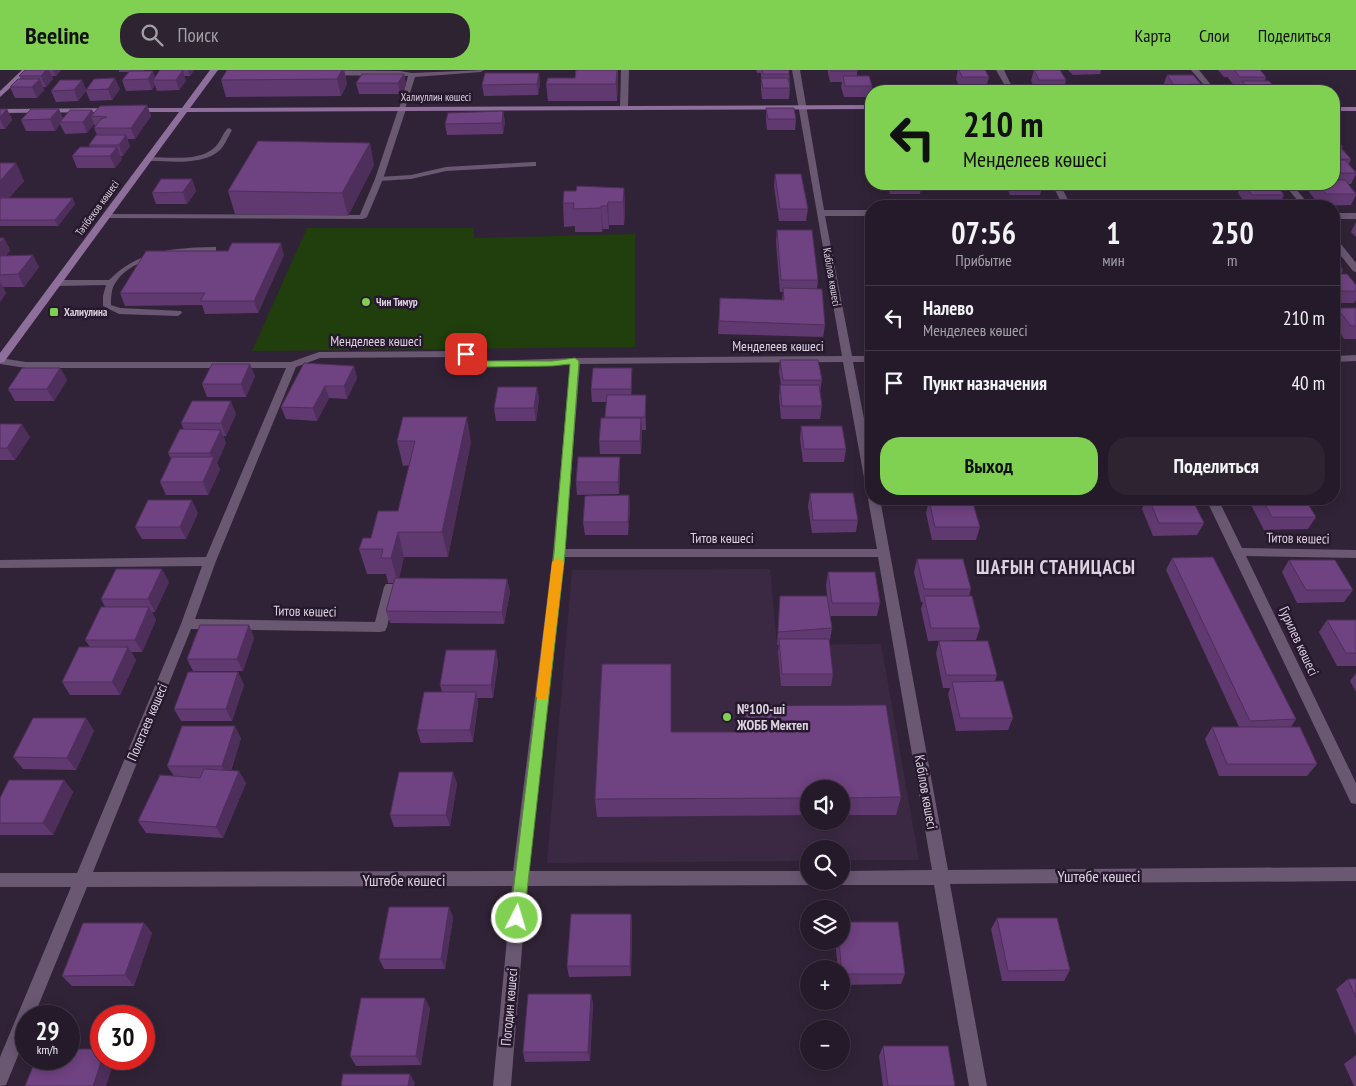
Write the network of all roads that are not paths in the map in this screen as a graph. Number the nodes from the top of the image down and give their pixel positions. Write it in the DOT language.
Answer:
graph roads {
  1 [pos="26,70"];
  2 [pos="214,70"];
  3 [pos="302,70"];
  4 [pos="481,70"];
  5 [pos="625,70"];
  6 [pos="796,70"];
  7 [pos="1000,70"];
  8 [pos="1195,70"];
  9 [pos="412,75"];
  10 [pos="1008,85"];
  11 [pos="1208,85"];
  12 [pos="0,95"];
  13 [pos="624,107"];
  14 [pos="802,107"];
  15 [pos="865,107"];
  16 [pos="402,109"];
  17 [pos="1340,109"];
  18 [pos="1356,109"];
  19 [pos="186,110"];
  20 [pos="0,111"];
  21 [pos="229,130"];
  22 [pos="149,159"];
  23 [pos="533,164"];
  24 [pos="379,179"];
  25 [pos="1293,190"];
  26 [pos="1301,200"];
  27 [pos="820,213"];
  28 [pos="865,214"];
  29 [pos="107,216"];
  30 [pos="1340,216"];
  31 [pos="1356,216"];
  32 [pos="363,217"];
  33 [pos="1340,249"];
  34 [pos="213,250"];
  35 [pos="1356,269"];
  36 [pos="110,282"];
  37 [pos="58,283"];
  38 [pos="178,313"];
  39 [pos="1356,358"];
  40 [pos="847,359"];
  41 [pos="865,359"];
  42 [pos="1340,359"];
  43 [pos="0,360"];
  44 [pos="575,361"];
  45 [pos="292,365"];
  46 [pos="865,451"];
  47 [pos="875,505"];
  48 [pos="1215,505"];
  49 [pos="1239,552"];
  50 [pos="559,553"];
  51 [pos="885,553"];
  52 [pos="1356,554"];
  53 [pos="210,561"];
  54 [pos="0,564"];
  55 [pos="390,587"];
  56 [pos="188,624"];
  57 [pos="1356,798"];
  58 [pos="1356,874"];
  59 [pos="941,877"];
  60 [pos="800,878"];
  61 [pos="850,878"];
  62 [pos="0,880"];
  63 [pos="81,880"];
  64 [pos="520,880"];
  65 [pos="0,1079"];
  66 [pos="502,1086"];
  67 [pos="978,1086"];
  1 -- 12 [label="main road"];
  2 -- 19 [label="main road, Тәтібеков көшесі"];
  3 -- 9 [label="lane"];
  4 -- 9 [label="lane"];
  5 -- 13 [label="street"];
  6 -- 14 [label="street, Кабілов көшесі"];
  7 -- 10 [label="street"];
  8 -- 11 [label="street"];
  9 -- 16 [label="lane"];
  13 -- 14 [label="main road, Халиуллин көшесі"];
  13 -- 16 [label="main road, Халиуллин көшесі"];
  14 -- 15 [label="main road, Халиуллин көшесі"];
  14 -- 27 [label="street, Кабілов көшесі"];
  16 -- 19 [label="main road, Халиуллин көшесі"];
  16 -- 24 [label="street"];
  17 -- 18 [label="main road"];
  19 -- 20 [label="main road, Халиуллин көшесі"];
  19 -- 22 [label="main road, Тәтібеков көшесі"];
  21 -- 22 [label="lane"];
  22 -- 29 [label="main road, Тәтібеков көшесі"];
  23 -- 24 [label="lane"];
  24 -- 32 [label="street"];
  25 -- 26 [label="street"];
  27 -- 28 [label="street"];
  27 -- 40 [label="street, Кабілов көшесі"];
  29 -- 32 [label="lane"];
  29 -- 37 [label="main road, Тәтібеков көшесі"];
  30 -- 31 [label="street"];
  33 -- 35 [label="street"];
  34 -- 36 [label="lane"];
  36 -- 37 [label="lane"];
  36 -- 38 [label="lane"];
  37 -- 43 [label="main road, Тәтібеков көшесі"];
  39 -- 42 [label="street"];
  40 -- 41 [label="street, Менделеев көшесі"];
  40 -- 44 [label="street, Менделеев көшесі"];
  40 -- 46 [label="street, Кабілов көшесі"];
  43 -- 45 [label="street, Менделеев көшесі"];
  44 -- 45 [label="street, Менделеев көшесі"];
  44 -- 50 [label="street, Погодин көшесі"];
  45 -- 53 [label="street, Полетаев көшесі"];
  47 -- 51 [label="street, Кабілов көшесі"];
  48 -- 49 [label="street, Гурилев көшесі"];
  49 -- 52 [label="street, Титов көшесі"];
  49 -- 57 [label="street, Гурилев көшесі"];
  50 -- 51 [label="street, Титов көшесі"];
  50 -- 64 [label="street, Погодин көшесі"];
  51 -- 59 [label="street, Кабілов көшесі"];
  53 -- 54 [label="street"];
  53 -- 56 [label="street, Полетаев көшесі"];
  55 -- 56 [label="street, Титов көшесі"];
  56 -- 63 [label="street, Полетаев көшесі"];
  58 -- 59 [label="street, Үштөбе көшесі"];
  59 -- 61 [label="street, Үштөбе көшесі"];
  59 -- 67 [label="street, Кабілов көшесі"];
  60 -- 64 [label="street, Үштөбе көшесі"];
  62 -- 63 [label="street, Үштөбе көшесі"];
  63 -- 64 [label="street, Үштөбе көшесі"];
  63 -- 65 [label="street, Полетаев көшесі"];
  64 -- 66 [label="street, Погодин көшесі"];
}
